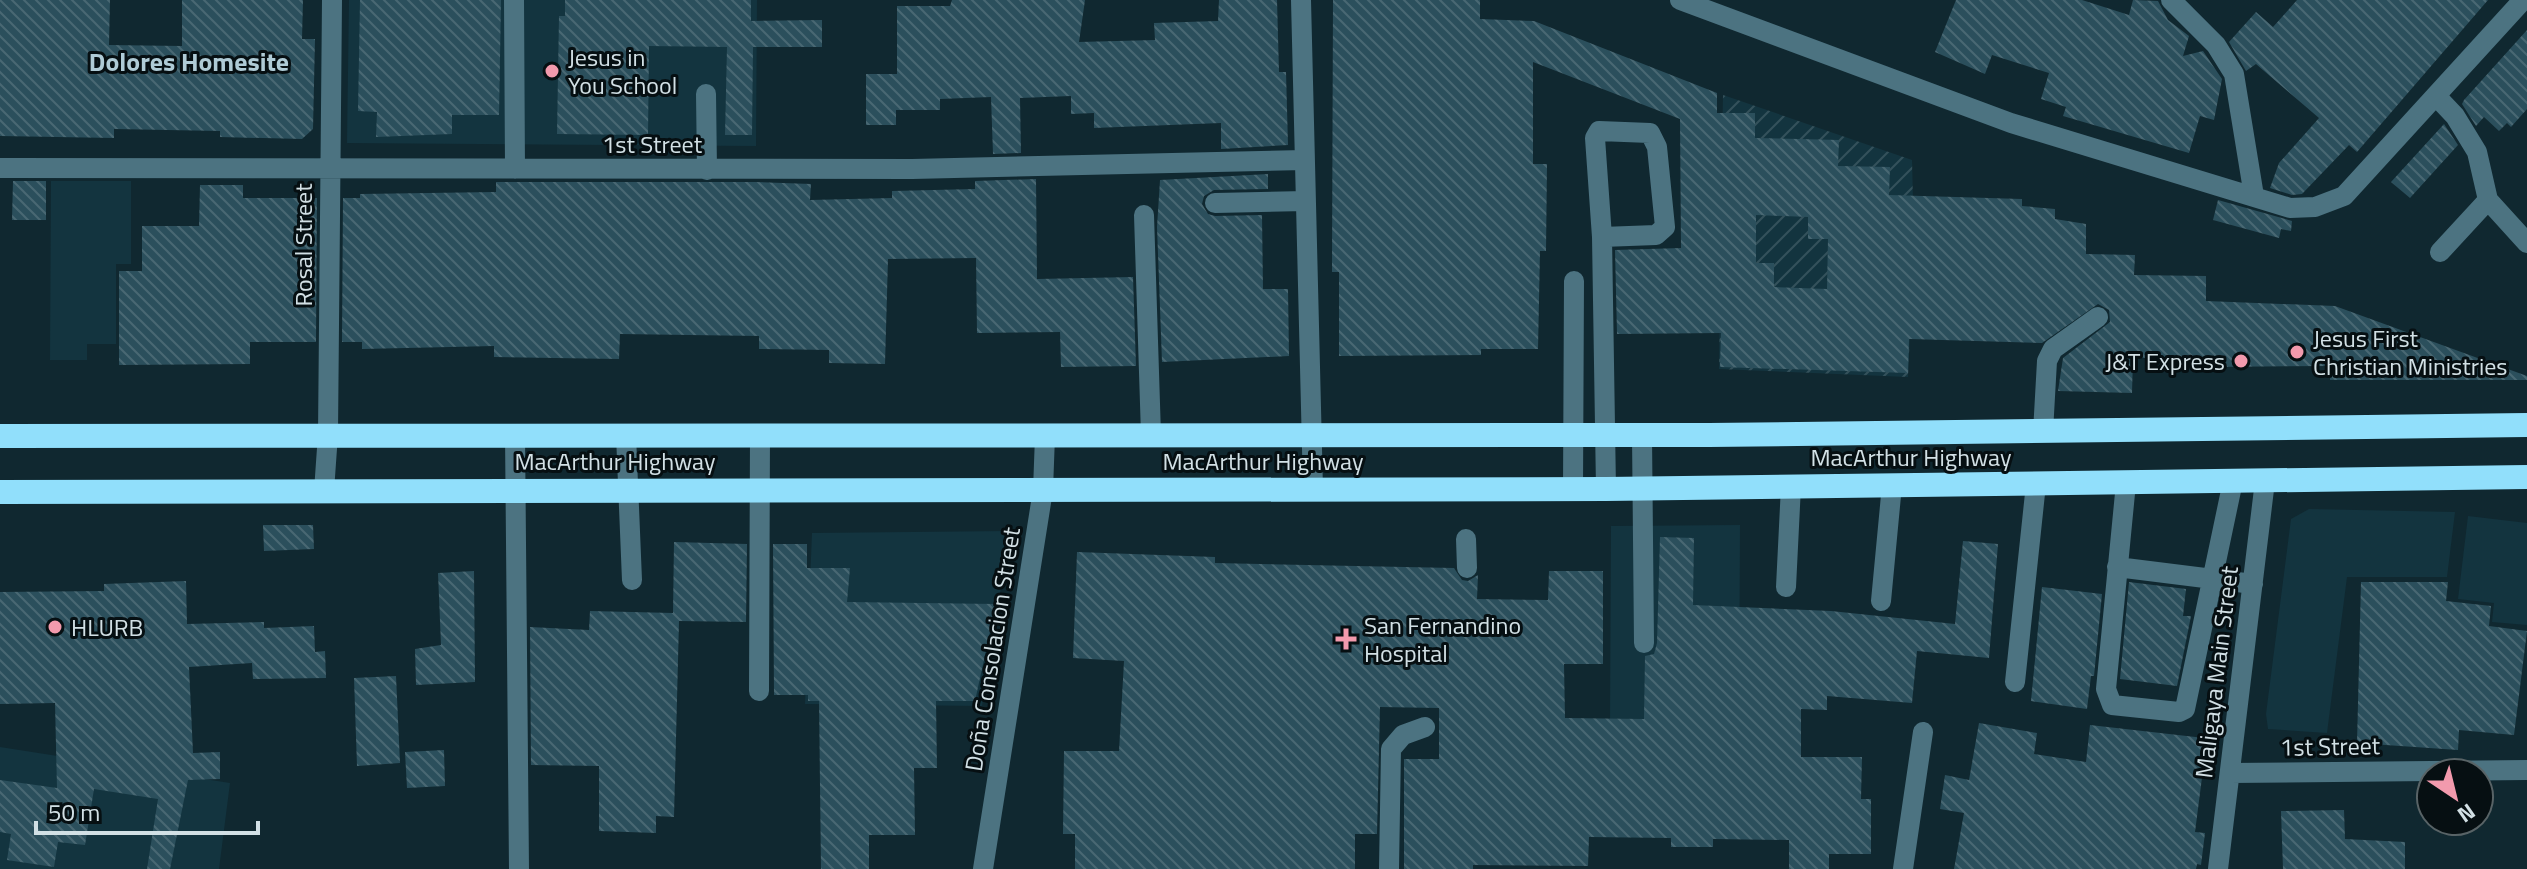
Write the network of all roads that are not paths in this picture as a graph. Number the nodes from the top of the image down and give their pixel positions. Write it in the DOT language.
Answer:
graph roads {
  1 [pos="332,0"];
  2 [pos="514,0"];
  3 [pos="1301,0"];
  4 [pos="1680,0"];
  5 [pos="2171,0"];
  6 [pos="2523,0"];
  7 [pos="706,94"];
  8 [pos="2437,97"];
  9 [pos="1304,160"];
  10 [pos="0,168"];
  11 [pos="329,168"];
  12 [pos="515,169"];
  13 [pos="707,170"];
  14 [pos="2254,196"];
  15 [pos="2488,200"];
  16 [pos="1305,201"];
  17 [pos="1215,203"];
  18 [pos="1144,215"];
  19 [pos="1602,237"];
  20 [pos="2527,243"];
  21 [pos="2440,252"];
  22 [pos="1574,281"];
  23 [pos="2098,317"];
  24 [pos="2527,425"];
  25 [pos="2043,432"];
  26 [pos="1313,433"];
  27 [pos="328,434"];
  28 [pos="515,434"];
  29 [pos="1575,434"];
  30 [pos="626,435"];
  31 [pos="760,435"];
  32 [pos="1151,435"];
  33 [pos="1605,435"];
  34 [pos="1642,435"];
  35 [pos="0,436"];
  36 [pos="1045,436"];
  37 [pos="2527,477"];
  38 [pos="2233,481"];
  39 [pos="2265,481"];
  40 [pos="2126,483"];
  41 [pos="2036,484"];
  42 [pos="1892,485"];
  43 [pos="1791,486"];
  44 [pos="628,488"];
  45 [pos="513,489"];
  46 [pos="758,489"];
  47 [pos="1313,489"];
  48 [pos="1573,489"];
  49 [pos="1606,489"];
  50 [pos="1643,489"];
  51 [pos="1043,490"];
  52 [pos="324,491"];
  53 [pos="0,492"];
  54 [pos="1466,539"];
  55 [pos="2117,567"];
  56 [pos="1467,568"];
  57 [pos="2212,579"];
  58 [pos="632,580"];
  59 [pos="2253,584"];
  60 [pos="1786,587"];
  61 [pos="1881,601"];
  62 [pos="1644,643"];
  63 [pos="2015,682"];
  64 [pos="759,691"];
  65 [pos="1425,727"];
  66 [pos="1923,732"];
  67 [pos="2527,770"];
  68 [pos="2230,773"];
  69 [pos="519,869"];
  70 [pos="983,869"];
  71 [pos="1389,869"];
  72 [pos="1903,869"];
  73 [pos="2218,869"];
  1 -- 11 [label="street, Rosal Street"];
  2 -- 12 [label="street"];
  3 -- 9 [label="street"];
  4 -- 14 [label="street"];
  5 -- 14 [label="street"];
  6 -- 8 [label="street"];
  7 -- 13 [label="street"];
  8 -- 14 [label="street"];
  8 -- 15 [label="street"];
  9 -- 13 [label="street, 1st Street"];
  9 -- 16 [label="street"];
  10 -- 11 [label="street, 1st Street"];
  11 -- 12 [label="street, 1st Street"];
  11 -- 27 [label="street, Rosal Street"];
  12 -- 13 [label="street, 1st Street"];
  15 -- 20 [label="street"];
  15 -- 21 [label="street"];
  16 -- 17 [label="street"];
  16 -- 26 [label="street"];
  18 -- 32 [label="street"];
  19 -- 19 [label="street"];
  19 -- 33 [label="street"];
  22 -- 29 [label="street"];
  23 -- 25 [label="street"];
  24 -- 25 [label="highway, MacArthur Highway"];
  25 -- 34 [label="highway, MacArthur Highway"];
  26 -- 29 [label="highway, MacArthur Highway"];
  26 -- 32 [label="highway, MacArthur Highway"];
  26 -- 47 [label="street"];
  27 -- 28 [label="highway, MacArthur Highway"];
  27 -- 35 [label="highway, MacArthur Highway"];
  27 -- 52 [label="street, Rosal Street"];
  28 -- 30 [label="highway, MacArthur Highway"];
  28 -- 45 [label="street"];
  29 -- 33 [label="highway, MacArthur Highway"];
  29 -- 48 [label="street"];
  30 -- 31 [label="highway, MacArthur Highway"];
  30 -- 44 [label="street"];
  31 -- 36 [label="highway, MacArthur Highway"];
  31 -- 46 [label="street"];
  32 -- 36 [label="highway, MacArthur Highway"];
  33 -- 34 [label="highway, MacArthur Highway"];
  33 -- 49 [label="street"];
  34 -- 50 [label="street"];
  36 -- 51 [label="street, Doña Consolacion Street"];
  37 -- 39 [label="highway, MacArthur Highway"];
  38 -- 39 [label="highway, MacArthur Highway"];
  38 -- 40 [label="highway, MacArthur Highway"];
  38 -- 57 [label="street"];
  39 -- 59 [label="street, Maligaya Main Street"];
  40 -- 41 [label="highway, MacArthur Highway"];
  40 -- 55 [label="street"];
  41 -- 42 [label="highway, MacArthur Highway"];
  41 -- 63 [label="street"];
  42 -- 43 [label="highway, MacArthur Highway"];
  42 -- 61 [label="street"];
  43 -- 50 [label="highway, MacArthur Highway"];
  43 -- 60 [label="street"];
  44 -- 45 [label="highway, MacArthur Highway"];
  44 -- 46 [label="highway, MacArthur Highway"];
  44 -- 58 [label="street"];
  45 -- 52 [label="highway, MacArthur Highway"];
  45 -- 69 [label="street"];
  46 -- 51 [label="highway, MacArthur Highway"];
  46 -- 64 [label="street"];
  47 -- 48 [label="highway, MacArthur Highway"];
  47 -- 51 [label="highway, MacArthur Highway"];
  48 -- 49 [label="highway, MacArthur Highway"];
  49 -- 50 [label="highway, MacArthur Highway"];
  50 -- 62 [label="street"];
  51 -- 70 [label="street, Doña Consolacion Street"];
  52 -- 53 [label="highway, MacArthur Highway"];
  54 -- 56 [label="street"];
  55 -- 57 [label="street"];
  55 -- 57 [label="street"];
  57 -- 59 [label="street"];
  59 -- 68 [label="street, Maligaya Main Street"];
  65 -- 71 [label="street"];
  66 -- 72 [label="street"];
  67 -- 68 [label="street, 1st Street"];
  68 -- 73 [label="street, Maligaya Main Street"];
}
